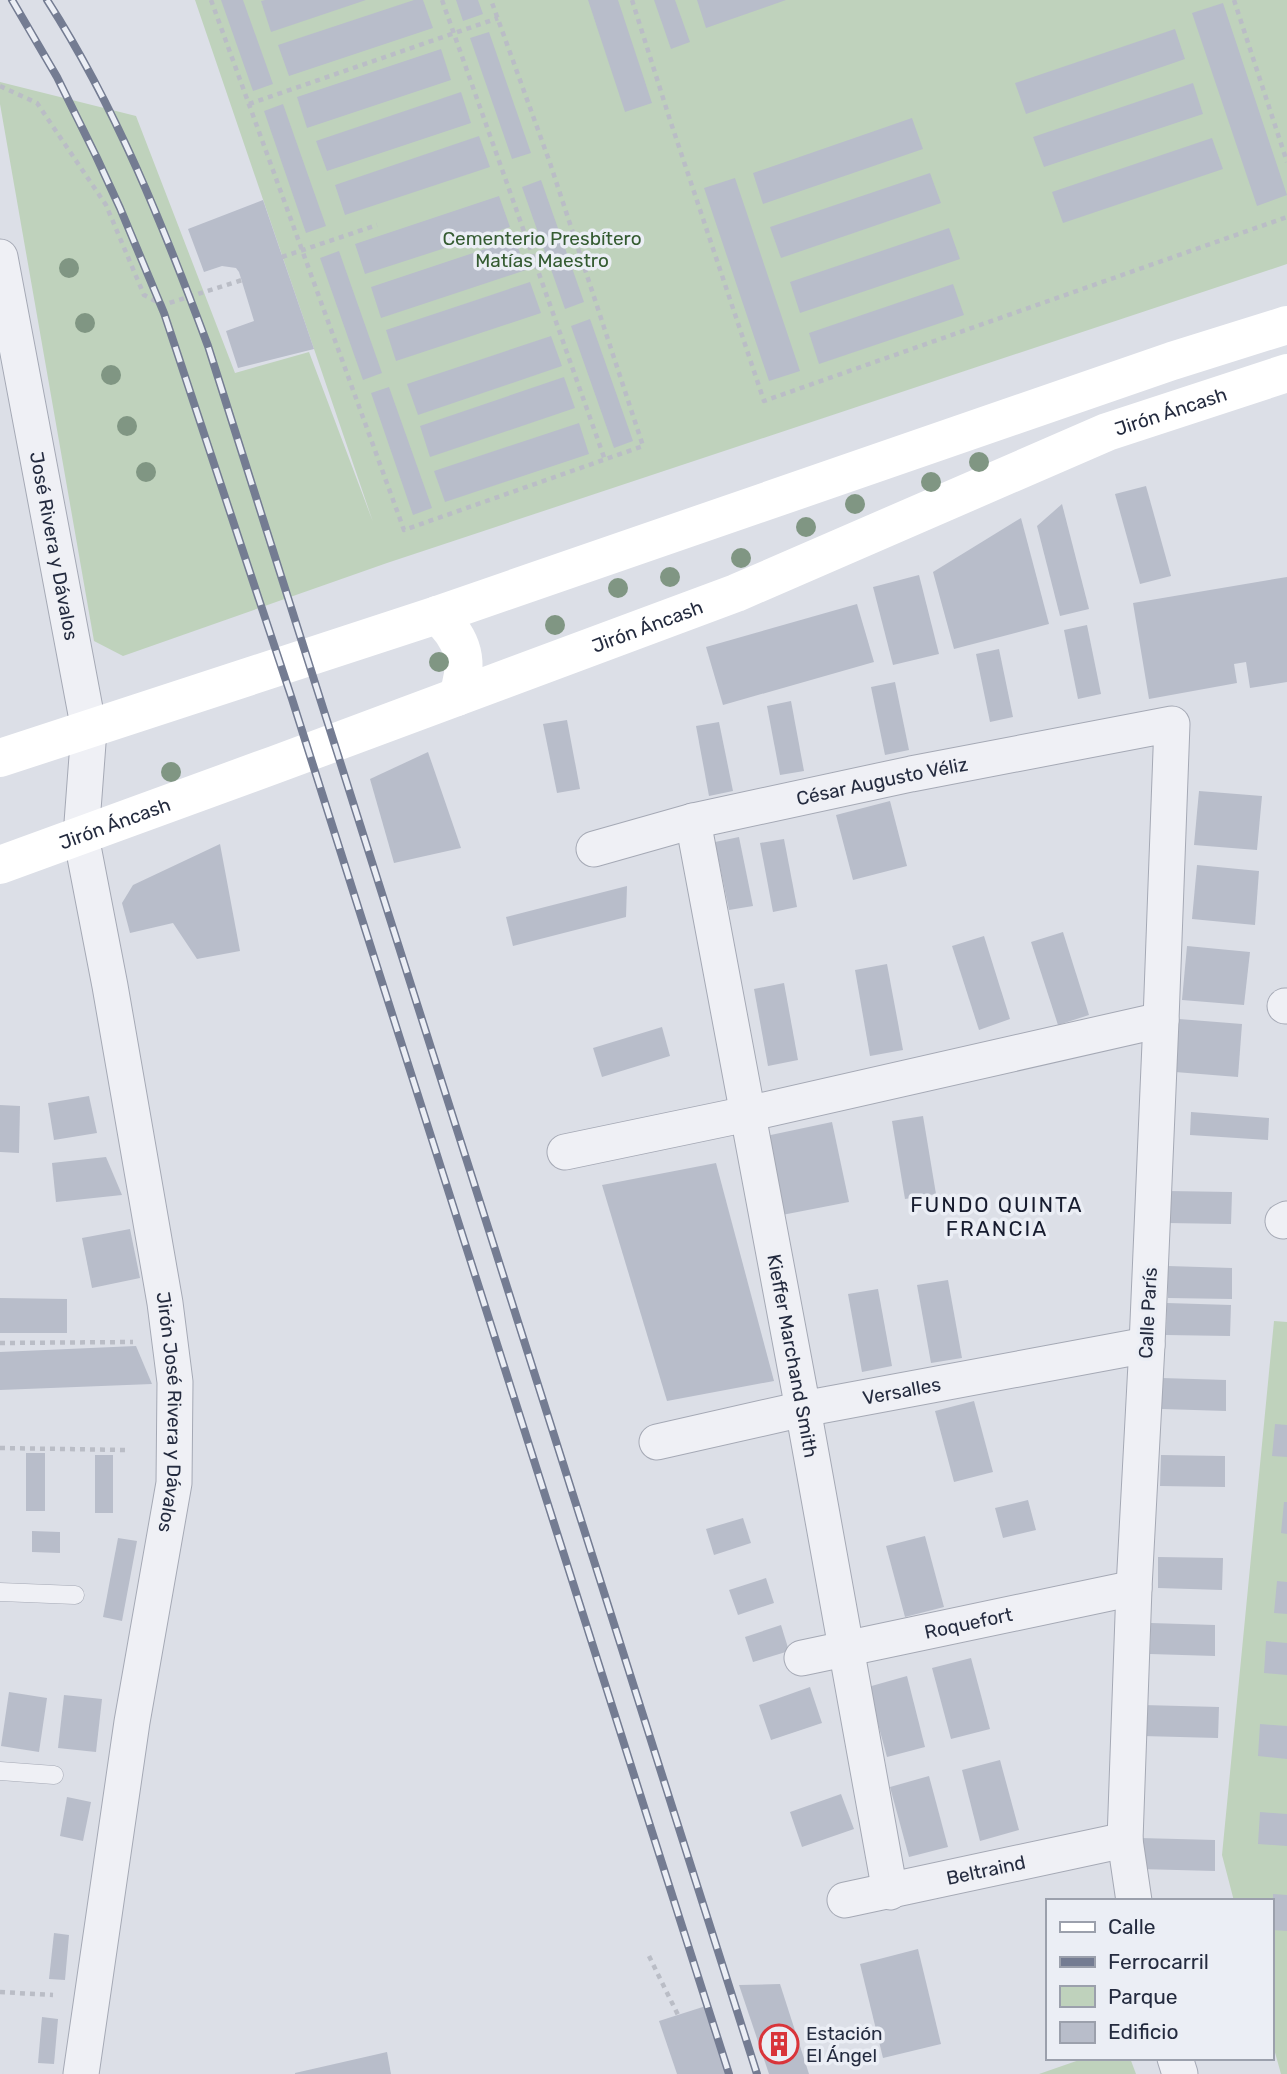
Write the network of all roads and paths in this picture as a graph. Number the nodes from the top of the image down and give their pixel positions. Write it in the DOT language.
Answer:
graph roads {
  1 [pos="211,0"];
  2 [pos="442,0"];
  3 [pos="491,0"];
  4 [pos="632,0"];
  5 [pos="1234,0"];
  6 [pos="498,18"];
  7 [pos="453,33"];
  8 [pos="0,86"];
  9 [pos="249,104"];
  10 [pos="1287,162"];
  11 [pos="1287,217"];
  12 [pos="377,225"];
  13 [pos="302,250"];
  14 [pos="0,257"];
  15 [pos="282,257"];
  16 [pos="242,280"];
  17 [pos="1287,325"];
  18 [pos="1287,373"];
  19 [pos="605,460"];
  20 [pos="437,615"];
  21 [pos="457,697"];
  22 [pos="1172,724"];
  23 [pos="89,730"];
  24 [pos="0,758"];
  25 [pos="693,821"];
  26 [pos="81,836"];
  27 [pos="594,849"];
  28 [pos="0,865"];
  29 [pos="1161,1020"];
  30 [pos="747,1114"];
  31 [pos="565,1152"];
  32 [pos="141,1342"];
  33 [pos="0,1343"];
  34 [pos="1147,1345"];
  35 [pos="803,1409"];
  36 [pos="657,1442"];
  37 [pos="0,1448"];
  38 [pos="126,1450"];
  39 [pos="1134,1588"];
  40 [pos="0,1592"];
  41 [pos="75,1595"];
  42 [pos="846,1647"];
  43 [pos="802,1658"];
  44 [pos="0,1771"];
  45 [pos="54,1775"];
  46 [pos="1125,1840"];
  47 [pos="890,1892"];
  48 [pos="1134,1899"];
  49 [pos="845,1900"];
  50 [pos="649,1955"];
  51 [pos="0,1992"];
  52 [pos="61,1996"];
  53 [pos="678,2015"];
  54 [pos="81,2074"];
  1 -- 9 [label="path"];
  2 -- 7 [label="path"];
  3 -- 6 [label="path"];
  4 -- 11 [label="path"];
  5 -- 10 [label="path"];
  6 -- 7 [label="path"];
  6 -- 19 [label="path"];
  7 -- 9 [label="path"];
  7 -- 19 [label="path"];
  8 -- 16 [label="path"];
  9 -- 13 [label="path"];
  12 -- 13 [label="path"];
  13 -- 15 [label="path"];
  13 -- 19 [label="path"];
  14 -- 23 [label="street, José Rivera y Dávalos"];
  17 -- 20 [label="main road"];
  18 -- 21 [label="main road, Jirón Áncash"];
  20 -- 21 [label="main road"];
  20 -- 23 [label="main road"];
  21 -- 26 [label="main road, Jirón Áncash"];
  22 -- 25 [label="street, César Augusto Véliz"];
  22 -- 29 [label="street, Calle París"];
  23 -- 24 [label="main road"];
  23 -- 26 [label="street, José Rivera y Dávalos"];
  25 -- 27 [label="street, César Augusto Véliz"];
  25 -- 30 [label="street, Kieffer Marchand Smith"];
  26 -- 28 [label="main road, Jirón Áncash"];
  26 -- 54 [label="street, Jirón José Rivera y Dávalos"];
  29 -- 30 [label="street"];
  29 -- 34 [label="street, Calle París"];
  30 -- 31 [label="street"];
  30 -- 35 [label="street, Kieffer Marchand Smith"];
  32 -- 33 [label="path"];
  34 -- 35 [label="street, Versalles"];
  34 -- 39 [label="street, Calle París"];
  35 -- 36 [label="street, Versalles"];
  35 -- 42 [label="street, Kieffer Marchand Smith"];
  37 -- 38 [label="path"];
  39 -- 42 [label="street, Roquefort"];
  39 -- 46 [label="street, Calle París"];
  40 -- 41 [label="lane"];
  42 -- 43 [label="street, Roquefort"];
  42 -- 47 [label="street, Kieffer Marchand Smith"];
  44 -- 45 [label="lane"];
  46 -- 47 [label="street, Beltraind"];
  46 -- 48 [label="street, Calle París"];
  47 -- 49 [label="street, Beltraind"];
  50 -- 53 [label="path"];
  51 -- 52 [label="path"];
}
